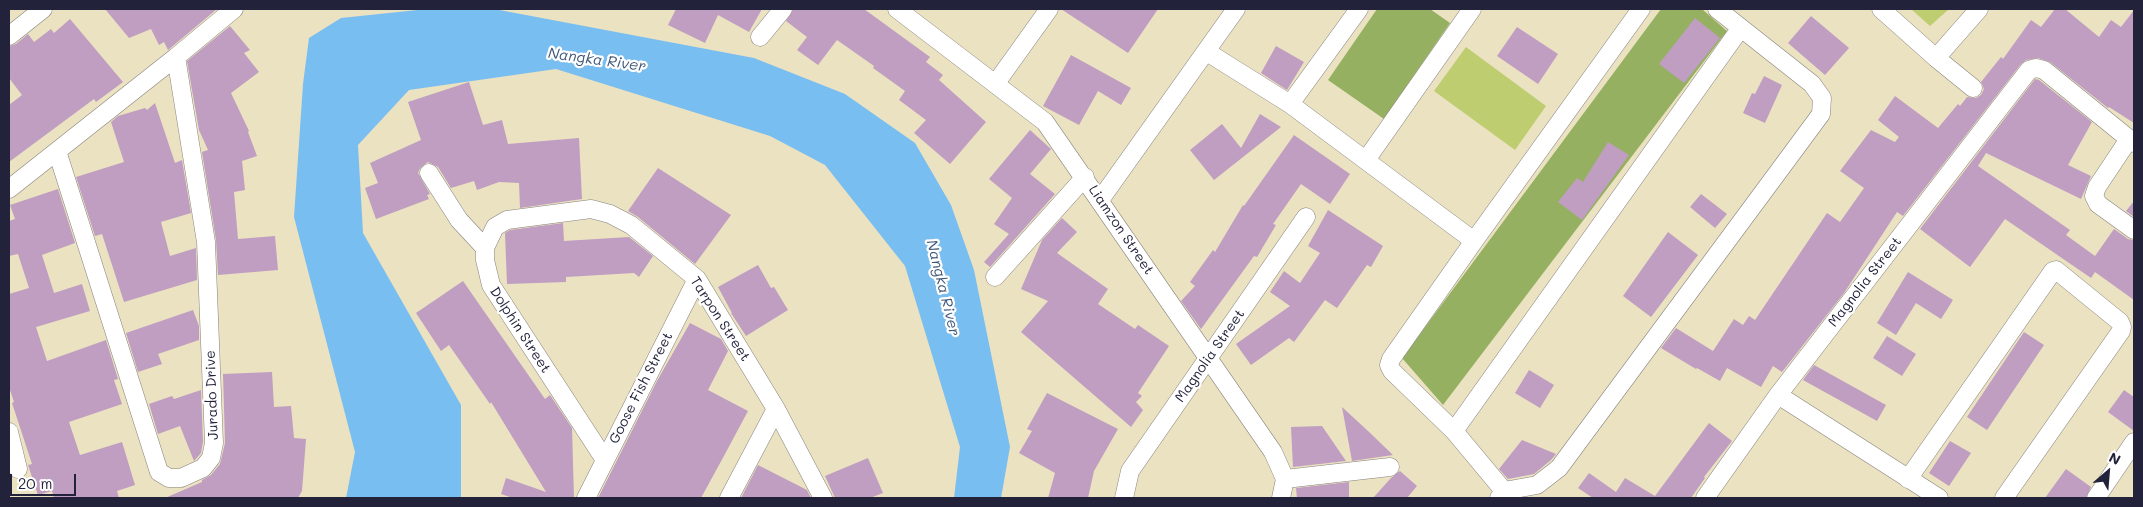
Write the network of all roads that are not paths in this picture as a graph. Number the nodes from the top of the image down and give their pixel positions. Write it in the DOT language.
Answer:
graph roads {
  1 [pos="43,9"];
  2 [pos="234,9"];
  3 [pos="783,9"];
  4 [pos="897,9"];
  5 [pos="1050,9"];
  6 [pos="1236,9"];
  7 [pos="1359,9"];
  8 [pos="1472,9"];
  9 [pos="1641,9"];
  10 [pos="1717,9"];
  11 [pos="1881,9"];
  12 [pos="1979,9"];
  13 [pos="1740,29"];
  14 [pos="9,36"];
  15 [pos="760,37"];
  16 [pos="1207,52"];
  17 [pos="176,57"];
  18 [pos="1936,58"];
  19 [pos="996,83"];
  20 [pos="1973,88"];
  21 [pos="1290,104"];
  22 [pos="2132,141"];
  23 [pos="57,151"];
  24 [pos="1366,160"];
  25 [pos="429,173"];
  26 [pos="1085,177"];
  27 [pos="9,188"];
  28 [pos="1100,200"];
  29 [pos="1306,217"];
  30 [pos="2134,230"];
  31 [pos="1474,241"];
  32 [pos="485,248"];
  33 [pos="995,277"];
  34 [pos="697,279"];
  35 [pos="1209,359"];
  36 [pos="1778,395"];
  37 [pos="776,409"];
  38 [pos="1454,431"];
  39 [pos="9,433"];
  40 [pos="2134,442"];
  41 [pos="605,460"];
  42 [pos="1390,467"];
  43 [pos="18,469"];
  44 [pos="1285,479"];
  45 [pos="1908,479"];
  46 [pos="1502,495"];
  47 [pos="586,498"];
  48 [pos="729,498"];
  49 [pos="823,498"];
  50 [pos="1124,498"];
  51 [pos="1281,498"];
  52 [pos="1705,498"];
  53 [pos="1939,498"];
  54 [pos="2004,498"];
  55 [pos="2096,498"];
  1 -- 14 [label="street"];
  2 -- 17 [label="street"];
  3 -- 15 [label="street"];
  4 -- 19 [label="street, Liamzon Street"];
  5 -- 19 [label="street"];
  6 -- 16 [label="street"];
  7 -- 21 [label="street"];
  8 -- 24 [label="street"];
  9 -- 31 [label="street"];
  10 -- 13 [label="street"];
  11 -- 18 [label="street"];
  12 -- 18 [label="street"];
  13 -- 38 [label="street"];
  13 -- 46 [label="street"];
  16 -- 21 [label="street"];
  16 -- 28 [label="street"];
  17 -- 23 [label="street"];
  17 -- 23 [label="street, Jurado Drive"];
  18 -- 20 [label="street"];
  19 -- 26 [label="street, Liamzon Street"];
  21 -- 24 [label="street"];
  22 -- 30 [label="street"];
  22 -- 36 [label="street, Magnolia Street"];
  23 -- 27 [label="street"];
  24 -- 31 [label="street"];
  25 -- 32 [label="street"];
  26 -- 28 [label="street, Liamzon Street"];
  26 -- 33 [label="street"];
  28 -- 35 [label="street, Liamzon Street"];
  29 -- 35 [label="street, Magnolia Street"];
  31 -- 38 [label="street"];
  32 -- 34 [label="street, Tarpon Street"];
  32 -- 41 [label="street, Dolphin Street"];
  34 -- 37 [label="street, Tarpon Street"];
  34 -- 41 [label="street, Goose Fish Street"];
  35 -- 44 [label="street, Liamzon Street"];
  35 -- 50 [label="street, Magnolia Street"];
  36 -- 45 [label="street"];
  36 -- 52 [label="street, Magnolia Street"];
  37 -- 48 [label="street"];
  37 -- 49 [label="street, Tarpon Street"];
  38 -- 46 [label="street"];
  39 -- 43 [label="street"];
  40 -- 55 [label="street"];
  41 -- 47 [label="street, Goose Fish Street"];
  42 -- 44 [label="street"];
  44 -- 51 [label="street"];
  45 -- 53 [label="street"];
  45 -- 54 [label="street"];
}
